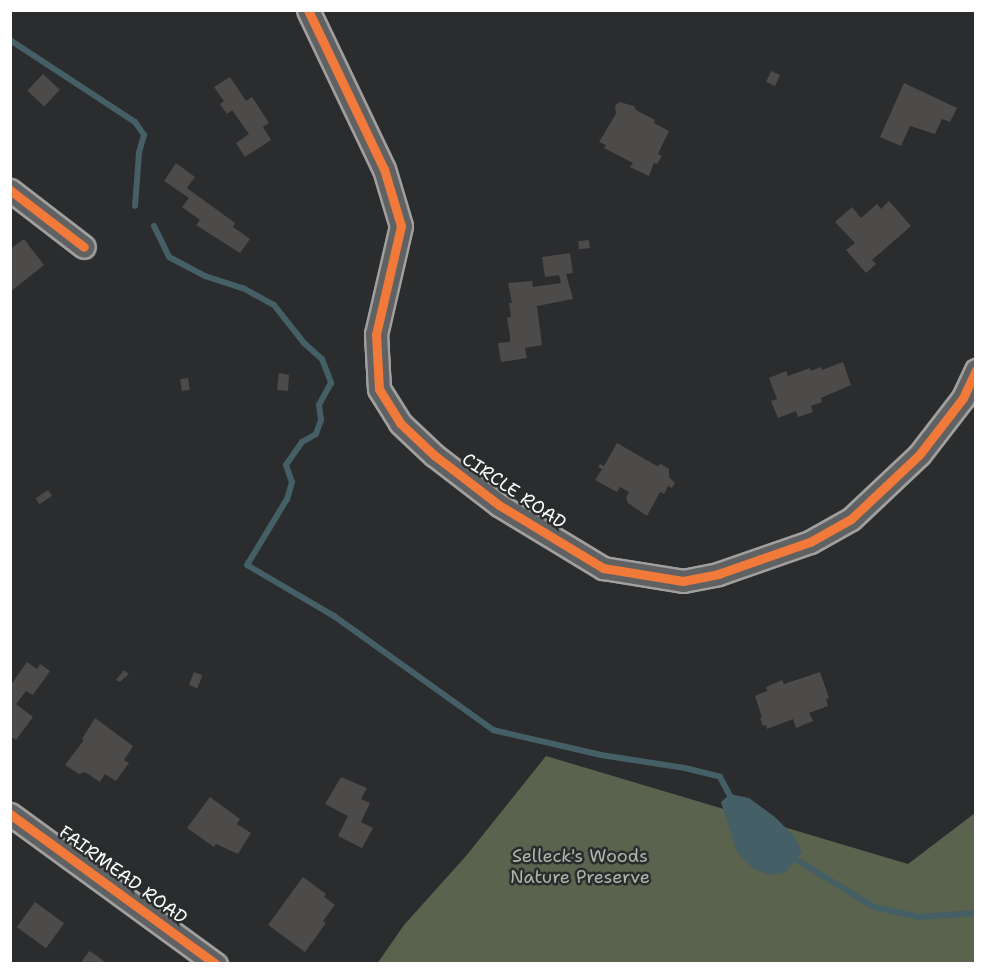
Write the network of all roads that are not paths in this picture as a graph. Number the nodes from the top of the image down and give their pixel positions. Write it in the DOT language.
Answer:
graph roads {
  1 [pos="308,10"];
  2 [pos="10,190"];
  3 [pos="84,247"];
  4 [pos="975,370"];
  5 [pos="10,814"];
  6 [pos="216,963"];
  1 -- 4 [label="street, CIRCLE ROAD"];
  2 -- 3 [label="street"];
  5 -- 6 [label="street, FAIRMEAD ROAD"];
}
